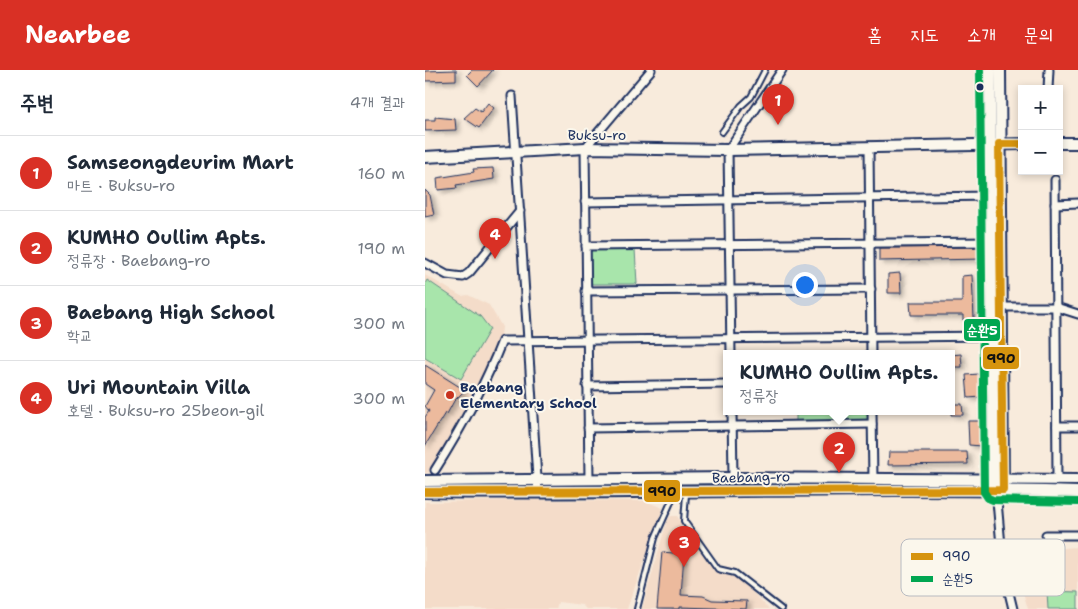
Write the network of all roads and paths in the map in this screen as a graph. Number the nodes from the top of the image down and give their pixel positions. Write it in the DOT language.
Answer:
graph roads {
  1 [pos="651,70"];
  2 [pos="765,70"];
  3 [pos="782,70"];
  4 [pos="990,70"];
  5 [pos="1000,70"];
  6 [pos="1049,70"];
  7 [pos="1049,85"];
  8 [pos="512,96"];
  9 [pos="722,132"];
  10 [pos="1078,142"];
  11 [pos="1063,143"];
  12 [pos="995,144"];
  13 [pos="1018,144"];
  14 [pos="869,147"];
  15 [pos="585,148"];
  16 [pos="728,150"];
  17 [pos="516,151"];
  18 [pos="425,157"];
  19 [pos="1055,180"];
  20 [pos="991,196"];
  21 [pos="869,198"];
  22 [pos="729,200"];
  23 [pos="585,202"];
  24 [pos="1078,203"];
  25 [pos="1055,204"];
  26 [pos="520,211"];
  27 [pos="992,242"];
  28 [pos="870,243"];
  29 [pos="729,244"];
  30 [pos="586,246"];
  31 [pos="425,263"];
  32 [pos="871,289"];
  33 [pos="730,290"];
  34 [pos="586,291"];
  35 [pos="1001,307"];
  36 [pos="1056,307"];
  37 [pos="1078,314"];
  38 [pos="993,336"];
  39 [pos="871,337"];
  40 [pos="731,339"];
  41 [pos="587,340"];
  42 [pos="528,341"];
  43 [pos="731,350"];
  44 [pos="871,350"];
  45 [pos="723,384"];
  46 [pos="587,386"];
  47 [pos="732,415"];
  48 [pos="872,415"];
  49 [pos="872,424"];
  50 [pos="732,426"];
  51 [pos="1057,426"];
  52 [pos="1078,426"];
  53 [pos="588,428"];
  54 [pos="435,470"];
  55 [pos="733,478"];
  56 [pos="589,479"];
  57 [pos="873,479"];
  58 [pos="1057,479"];
  59 [pos="537,480"];
  60 [pos="1078,480"];
  61 [pos="425,481"];
  62 [pos="998,486"];
  63 [pos="425,492"];
  64 [pos="681,492"];
  65 [pos="1078,492"];
  66 [pos="537,494"];
  67 [pos="1046,535"];
  68 [pos="1078,535"];
  69 [pos="1001,539"];
  70 [pos="1010,596"];
  71 [pos="637,609"];
  72 [pos="781,609"];
  73 [pos="1013,609"];
  1 -- 15 [label="street"];
  2 -- 9 [label="lane"];
  3 -- 16 [label="street"];
  4 -- 12 [label="street"];
  5 -- 12 [label="street"];
  6 -- 7 [label="street"];
  8 -- 17 [label="street"];
  10 -- 11 [label="street"];
  12 -- 13 [label="street, Buksu-ro"];
  12 -- 14 [label="street, Buksu-ro"];
  12 -- 20 [label="street"];
  12 -- 35 [label="street"];
  14 -- 16 [label="street, Buksu-ro"];
  14 -- 21 [label="street"];
  15 -- 16 [label="street, Buksu-ro"];
  15 -- 17 [label="street, Buksu-ro"];
  15 -- 23 [label="street"];
  16 -- 22 [label="street"];
  17 -- 18 [label="street, Buksu-ro"];
  17 -- 26 [label="street"];
  19 -- 25 [label="street"];
  20 -- 21 [label="street"];
  20 -- 27 [label="street"];
  21 -- 22 [label="street"];
  21 -- 28 [label="street"];
  22 -- 23 [label="street"];
  22 -- 29 [label="street"];
  23 -- 30 [label="street"];
  24 -- 25 [label="street"];
  25 -- 36 [label="street"];
  26 -- 31 [label="street"];
  26 -- 42 [label="street"];
  27 -- 28 [label="street"];
  27 -- 38 [label="street"];
  28 -- 29 [label="street"];
  28 -- 32 [label="street"];
  29 -- 30 [label="street"];
  29 -- 33 [label="street"];
  30 -- 34 [label="street"];
  32 -- 33 [label="street"];
  32 -- 39 [label="street"];
  33 -- 34 [label="street"];
  33 -- 40 [label="street"];
  34 -- 41 [label="street"];
  35 -- 36 [label="street"];
  35 -- 62 [label="street"];
  36 -- 37 [label="street"];
  36 -- 51 [label="street"];
  38 -- 39 [label="street"];
  38 -- 62 [label="street"];
  39 -- 40 [label="street"];
  39 -- 44 [label="street"];
  40 -- 41 [label="street"];
  40 -- 43 [label="street"];
  41 -- 42 [label="street"];
  41 -- 46 [label="street"];
  42 -- 54 [label="street"];
  42 -- 59 [label="street"];
  45 -- 46 [label="street"];
  46 -- 53 [label="street"];
  47 -- 50 [label="street"];
  48 -- 49 [label="street"];
  49 -- 50 [label="street"];
  49 -- 57 [label="street"];
  50 -- 53 [label="street"];
  50 -- 55 [label="street"];
  51 -- 52 [label="street"];
  51 -- 58 [label="street"];
  53 -- 56 [label="street"];
  55 -- 56 [label="street, Baebang-ro"];
  55 -- 57 [label="street, Baebang-ro"];
  56 -- 59 [label="street, Baebang-ro"];
  57 -- 62 [label="street, Baebang-ro"];
  58 -- 60 [label="street, Baebang-ro"];
  58 -- 62 [label="street, Baebang-ro"];
  59 -- 61 [label="street, Baebang-ro"];
  59 -- 66 [label="street"];
  62 -- 64 [label="street, Baebang-ro"];
  62 -- 65 [label="street, Baebang-ro"];
  62 -- 69 [label="street"];
  63 -- 66 [label="street, Baebang-ro"];
  64 -- 66 [label="street, Baebang-ro"];
  64 -- 71 [label="lane"];
  64 -- 72 [label="lane"];
  67 -- 68 [label="street"];
  70 -- 73 [label="street"];
}
